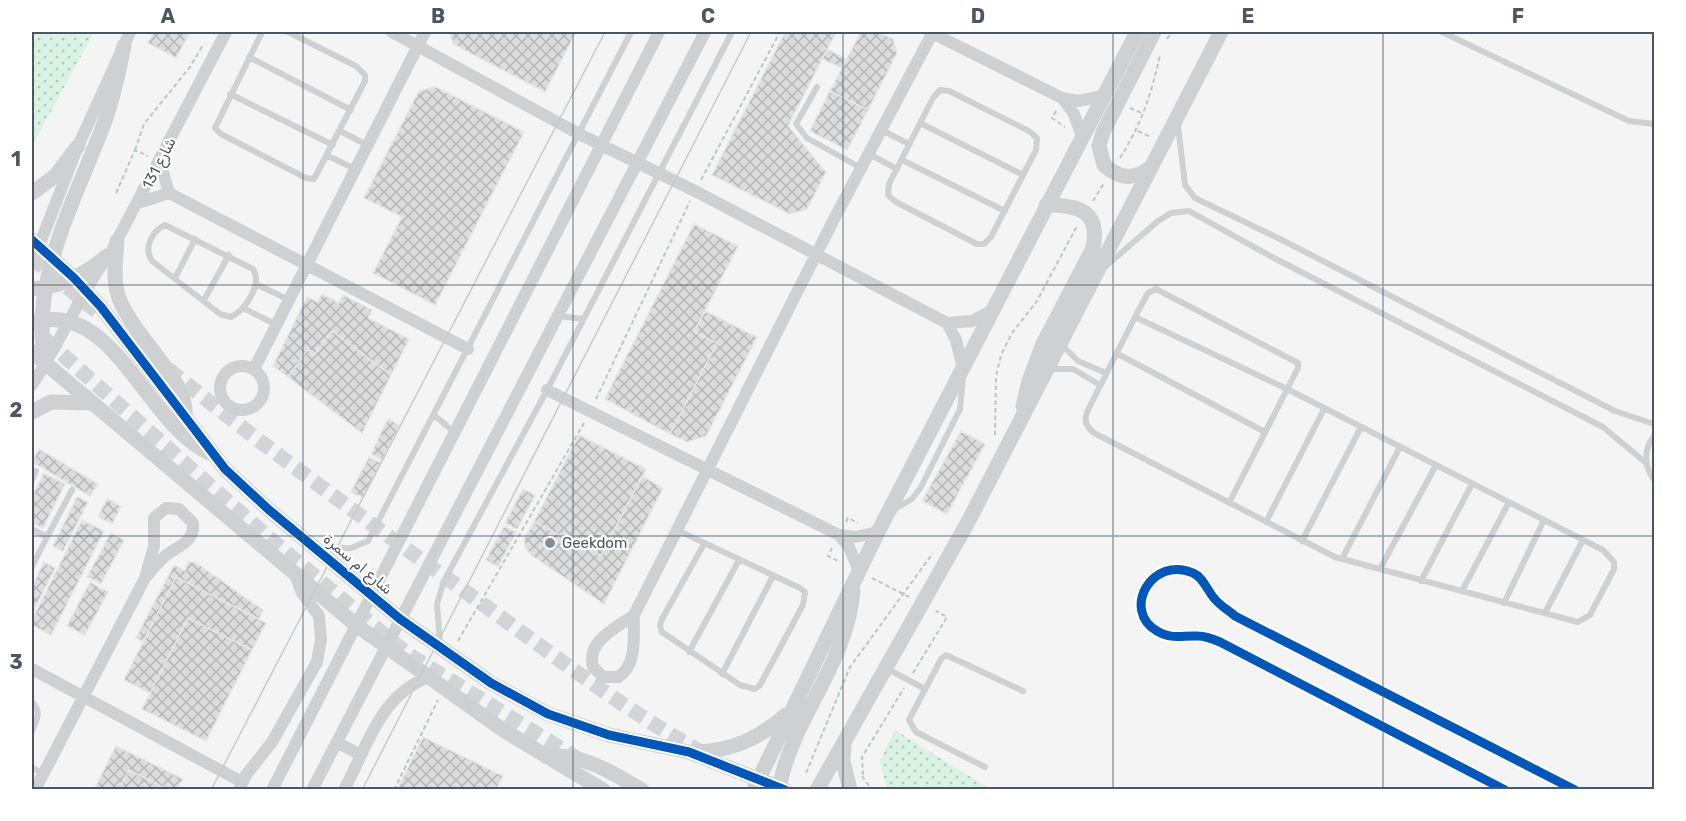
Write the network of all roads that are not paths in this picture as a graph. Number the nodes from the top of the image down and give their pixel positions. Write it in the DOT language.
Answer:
graph roads {
  1 [pos="130,32"];
  2 [pos="226,32"];
  3 [pos="262,32"];
  4 [pos="288,32"];
  5 [pos="392,32"];
  6 [pos="425,32"];
  7 [pos="631,32"];
  8 [pos="659,32"];
  9 [pos="705,32"];
  10 [pos="732,32"];
  11 [pos="932,32"];
  12 [pos="1137,32"];
  13 [pos="1221,32"];
  14 [pos="1442,32"];
  15 [pos="1160,36"];
  16 [pos="124,46"];
  17 [pos="418,46"];
  18 [pos="249,57"];
  19 [pos="817,87"];
  20 [pos="230,93"];
  21 [pos="1103,96"];
  22 [pos="1062,98"];
  23 [pos="351,110"];
  24 [pos="1177,116"];
  25 [pos="920,123"];
  26 [pos="1654,124"];
  27 [pos="881,130"];
  28 [pos="340,131"];
  29 [pos="579,134"];
  30 [pos="1082,137"];
  31 [pos="909,144"];
  32 [pos="333,145"];
  33 [pos="367,145"];
  34 [pos="601,145"];
  35 [pos="78,146"];
  36 [pos="868,154"];
  37 [pos="328,156"];
  38 [pos="902,160"];
  39 [pos="638,161"];
  40 [pos="160,162"];
  41 [pos="1151,167"];
  42 [pos="861,168"];
  43 [pos="355,169"];
  44 [pos="897,169"];
  45 [pos="659,173"];
  46 [pos="1023,175"];
  47 [pos="170,193"];
  48 [pos="32,194"];
  49 [pos="138,203"];
  50 [pos="1046,205"];
  51 [pos="1005,211"];
  52 [pos="195,239"];
  53 [pos="117,241"];
  54 [pos="34,244"];
  55 [pos="229,255"];
  56 [pos="816,255"];
  57 [pos="107,256"];
  58 [pos="52,260"];
  59 [pos="306,263"];
  60 [pos="32,264"];
  61 [pos="1096,274"];
  62 [pos="175,278"];
  63 [pos="79,284"];
  64 [pos="256,284"];
  65 [pos="39,288"];
  66 [pos="287,299"];
  67 [pos="204,300"];
  68 [pos="243,308"];
  69 [pos="993,310"];
  70 [pos="558,315"];
  71 [pos="1135,317"];
  72 [pos="584,319"];
  73 [pos="71,321"];
  74 [pos="35,323"];
  75 [pos="947,323"];
  76 [pos="275,324"];
  77 [pos="1061,344"];
  78 [pos="468,349"];
  79 [pos="32,352"];
  80 [pos="1116,353"];
  81 [pos="46,365"];
  82 [pos="254,369"];
  83 [pos="1049,369"];
  84 [pos="963,370"];
  85 [pos="1106,373"];
  86 [pos="32,385"];
  87 [pos="1100,385"];
  88 [pos="1287,389"];
  89 [pos="547,390"];
  90 [pos="92,403"];
  91 [pos="1324,409"];
  92 [pos="32,412"];
  93 [pos="185,415"];
  94 [pos="434,415"];
  95 [pos="1021,421"];
  96 [pos="1654,424"];
  97 [pos="1360,427"];
  98 [pos="454,432"];
  99 [pos="1265,432"];
  100 [pos="1654,436"];
  101 [pos="1400,447"];
  102 [pos="213,454"];
  103 [pos="1646,463"];
  104 [pos="1436,465"];
  105 [pos="708,470"];
  106 [pos="36,471"];
  107 [pos="32,480"];
  108 [pos="1654,480"];
  109 [pos="1472,484"];
  110 [pos="72,490"];
  111 [pos="1509,502"];
  112 [pos="1229,503"];
  113 [pos="1544,520"];
  114 [pos="1266,522"];
  115 [pos="32,529"];
  116 [pos="676,530"];
  117 [pos="878,532"];
  118 [pos="839,535"];
  119 [pos="47,537"];
  120 [pos="1583,540"];
  121 [pos="1302,541"];
  122 [pos="704,544"];
  123 [pos="317,549"];
  124 [pos="1342,559"];
  125 [pos="739,560"];
  126 [pos="32,567"];
  127 [pos="1380,569"];
  128 [pos="773,576"];
  129 [pos="857,576"];
  130 [pos="296,577"];
  131 [pos="145,578"];
  132 [pos="1421,580"];
  133 [pos="1462,591"];
  134 [pos="371,596"];
  135 [pos="1504,603"];
  136 [pos="1545,613"];
  137 [pos="634,615"];
  138 [pos="400,619"];
  139 [pos="356,625"];
  140 [pos="386,646"];
  141 [pos="445,650"];
  142 [pos="689,652"];
  143 [pos="886,668"];
  144 [pos="32,669"];
  145 [pos="722,674"];
  146 [pos="432,679"];
  147 [pos="925,688"];
  148 [pos="1023,691"];
  149 [pos="83,696"];
  150 [pos="32,702"];
  151 [pos="789,713"];
  152 [pos="32,730"];
  153 [pos="844,741"];
  154 [pos="338,743"];
  155 [pos="689,752"];
  156 [pos="361,755"];
  157 [pos="545,756"];
  158 [pos="985,767"];
  159 [pos="37,770"];
  160 [pos="240,785"];
  161 [pos="757,786"];
  162 [pos="35,789"];
  163 [pos="272,789"];
  164 [pos="312,789"];
  165 [pos="344,789"];
  166 [pos="603,789"];
  167 [pos="642,789"];
  168 [pos="781,789"];
  169 [pos="817,789"];
  170 [pos="850,789"];
  171 [pos="1505,789"];
  172 [pos="1575,789"];
  1 -- 16 [label="street"];
  2 -- 40 [label="street, شارع 131"];
  3 -- 18 [label="lane"];
  4 -- 23 [label="lane"];
  5 -- 17 [label="street"];
  6 -- 17 [label="street"];
  7 -- 29 [label="lane"];
  8 -- 34 [label="street"];
  9 -- 39 [label="street"];
  10 -- 45 [label="lane"];
  11 -- 22 [label="street"];
  11 -- 27 [label="street"];
  12 -- 21 [label="street"];
  13 -- 24 [label="street"];
  14 -- 26 [label="lane"];
  15 -- 41 [label="street"];
  16 -- 35 [label="street"];
  16 -- 58 [label="street"];
  17 -- 29 [label="street"];
  17 -- 33 [label="street"];
  18 -- 20 [label="lane"];
  18 -- 23 [label="lane"];
  19 -- 42 [label="lane"];
  20 -- 32 [label="lane"];
  20 -- 37 [label="lane"];
  21 -- 22 [label="street"];
  21 -- 30 [label="street"];
  22 -- 30 [label="street"];
  23 -- 28 [label="lane"];
  24 -- 41 [label="street"];
  24 -- 96 [label="lane"];
  25 -- 31 [label="lane"];
  25 -- 46 [label="lane"];
  25 -- 46 [label="lane"];
  27 -- 31 [label="lane"];
  27 -- 36 [label="street"];
  28 -- 32 [label="lane"];
  28 -- 33 [label="lane"];
  29 -- 34 [label="street"];
  29 -- 78 [label="lane"];
  30 -- 50 [label="street"];
  31 -- 38 [label="lane"];
  32 -- 37 [label="lane"];
  33 -- 43 [label="street"];
  34 -- 39 [label="street"];
  34 -- 98 [label="street"];
  35 -- 48 [label="street"];
  35 -- 54 [label="street"];
  36 -- 42 [label="street"];
  36 -- 44 [label="lane"];
  37 -- 43 [label="lane"];
  38 -- 44 [label="lane"];
  38 -- 51 [label="lane"];
  39 -- 45 [label="street"];
  39 -- 70 [label="street"];
  40 -- 47 [label="street"];
  40 -- 49 [label="street, شارع 131"];
  41 -- 61 [label="street"];
  42 -- 56 [label="street"];
  43 -- 59 [label="street"];
  44 -- 51 [label="lane"];
  45 -- 56 [label="street"];
  45 -- 72 [label="lane"];
  46 -- 51 [label="lane"];
  47 -- 49 [label="street"];
  47 -- 59 [label="street"];
  49 -- 53 [label="street, شارع 131"];
  50 -- 69 [label="street"];
  50 -- 95 [label="street"];
  52 -- 55 [label="lane"];
  52 -- 62 [label="lane"];
  52 -- 62 [label="lane"];
  53 -- 57 [label="street, شارع 131"];
  53 -- 93 [label="street"];
  54 -- 58 [label="street, شارع ام سمرة"];
  54 -- 60 [label="street"];
  54 -- 65 [label="street"];
  55 -- 64 [label="lane"];
  55 -- 67 [label="lane"];
  56 -- 75 [label="street"];
  56 -- 105 [label="street"];
  57 -- 63 [label="street"];
  58 -- 63 [label="street, شارع ام سمرة"];
  58 -- 65 [label="street"];
  59 -- 66 [label="street"];
  59 -- 78 [label="street"];
  61 -- 77 [label="street"];
  61 -- 103 [label="lane"];
  62 -- 67 [label="lane"];
  63 -- 65 [label="street"];
  63 -- 73 [label="street"];
  63 -- 93 [label="street, شارع ام سمرة"];
  64 -- 66 [label="lane"];
  64 -- 68 [label="lane"];
  65 -- 74 [label="street"];
  66 -- 76 [label="street"];
  67 -- 68 [label="lane"];
  68 -- 76 [label="lane"];
  69 -- 75 [label="street"];
  69 -- 84 [label="street"];
  70 -- 72 [label="lane"];
  70 -- 138 [label="street"];
  71 -- 80 [label="lane"];
  71 -- 88 [label="lane"];
  71 -- 88 [label="lane"];
  72 -- 89 [label="lane"];
  73 -- 74 [label="street"];
  73 -- 81 [label="street"];
  73 -- 102 [label="street"];
  74 -- 81 [label="street"];
  75 -- 84 [label="street"];
  76 -- 82 [label="street"];
  77 -- 83 [label="street"];
  77 -- 85 [label="lane"];
  78 -- 94 [label="lane"];
  79 -- 81 [label="street"];
  80 -- 85 [label="lane"];
  80 -- 99 [label="lane"];
  81 -- 86 [label="street"];
  81 -- 90 [label="street"];
  83 -- 87 [label="lane"];
  83 -- 95 [label="street"];
  84 -- 117 [label="street"];
  85 -- 87 [label="lane"];
  87 -- 112 [label="lane"];
  88 -- 91 [label="lane"];
  88 -- 99 [label="lane"];
  89 -- 105 [label="street"];
  89 -- 141 [label="lane"];
  90 -- 92 [label="street"];
  90 -- 130 [label="street"];
  91 -- 97 [label="lane"];
  91 -- 114 [label="lane"];
  93 -- 102 [label="street, شارع ام سمرة"];
  94 -- 98 [label="lane"];
  94 -- 123 [label="lane"];
  95 -- 143 [label="street"];
  97 -- 101 [label="lane"];
  97 -- 121 [label="lane"];
  98 -- 134 [label="street"];
  99 -- 112 [label="lane"];
  100 -- 103 [label="lane"];
  101 -- 104 [label="lane"];
  101 -- 124 [label="lane"];
  102 -- 123 [label="street, شارع ام سمرة"];
  103 -- 108 [label="lane"];
  104 -- 109 [label="lane"];
  104 -- 127 [label="lane"];
  105 -- 116 [label="street"];
  105 -- 118 [label="street"];
  106 -- 107 [label="lane"];
  109 -- 111 [label="lane"];
  109 -- 132 [label="lane"];
  110 -- 119 [label="lane"];
  111 -- 113 [label="lane"];
  111 -- 133 [label="lane"];
  112 -- 114 [label="lane"];
  113 -- 120 [label="lane"];
  113 -- 135 [label="lane"];
  114 -- 121 [label="lane"];
  115 -- 119 [label="lane"];
  116 -- 122 [label="lane"];
  116 -- 137 [label="street"];
  117 -- 118 [label="street"];
  117 -- 129 [label="street"];
  118 -- 129 [label="street"];
  119 -- 126 [label="lane"];
  120 -- 136 [label="lane"];
  120 -- 136 [label="lane"];
  121 -- 124 [label="lane"];
  122 -- 125 [label="lane"];
  122 -- 142 [label="lane"];
  123 -- 134 [label="street, شارع ام سمرة"];
  124 -- 127 [label="lane"];
  125 -- 128 [label="lane"];
  125 -- 142 [label="lane"];
  127 -- 132 [label="lane"];
  128 -- 145 [label="lane"];
  128 -- 145 [label="lane"];
  129 -- 151 [label="street"];
  129 -- 168 [label="street"];
  130 -- 139 [label="street"];
  130 -- 160 [label="street"];
  131 -- 131 [label="street"];
  131 -- 149 [label="street"];
  132 -- 133 [label="lane"];
  133 -- 135 [label="lane"];
  134 -- 138 [label="street, شارع ام سمرة"];
  134 -- 139 [label="street"];
  135 -- 136 [label="lane"];
  137 -- 137 [label="street"];
  138 -- 140 [label="street"];
  138 -- 141 [label="street, شارع ام سمرة"];
  139 -- 140 [label="street"];
  139 -- 163 [label="street"];
  140 -- 146 [label="street"];
  140 -- 154 [label="street"];
  141 -- 155 [label="street, شارع ام سمرة"];
  142 -- 145 [label="lane"];
  143 -- 147 [label="lane"];
  143 -- 153 [label="street"];
  144 -- 149 [label="street"];
  146 -- 156 [label="street"];
  146 -- 157 [label="street"];
  147 -- 148 [label="lane"];
  147 -- 158 [label="lane"];
  149 -- 159 [label="street"];
  149 -- 160 [label="street"];
  150 -- 152 [label="lane"];
  151 -- 155 [label="street"];
  151 -- 161 [label="street"];
  153 -- 169 [label="street"];
  153 -- 170 [label="street"];
  154 -- 156 [label="street"];
  154 -- 164 [label="street"];
  155 -- 161 [label="street, شارع ام سمرة"];
  156 -- 165 [label="street"];
  157 -- 166 [label="street"];
  157 -- 167 [label="street"];
  159 -- 162 [label="street"];
  161 -- 168 [label="street, شارع ام سمرة"];
  171 -- 172 [label="street"];
}
